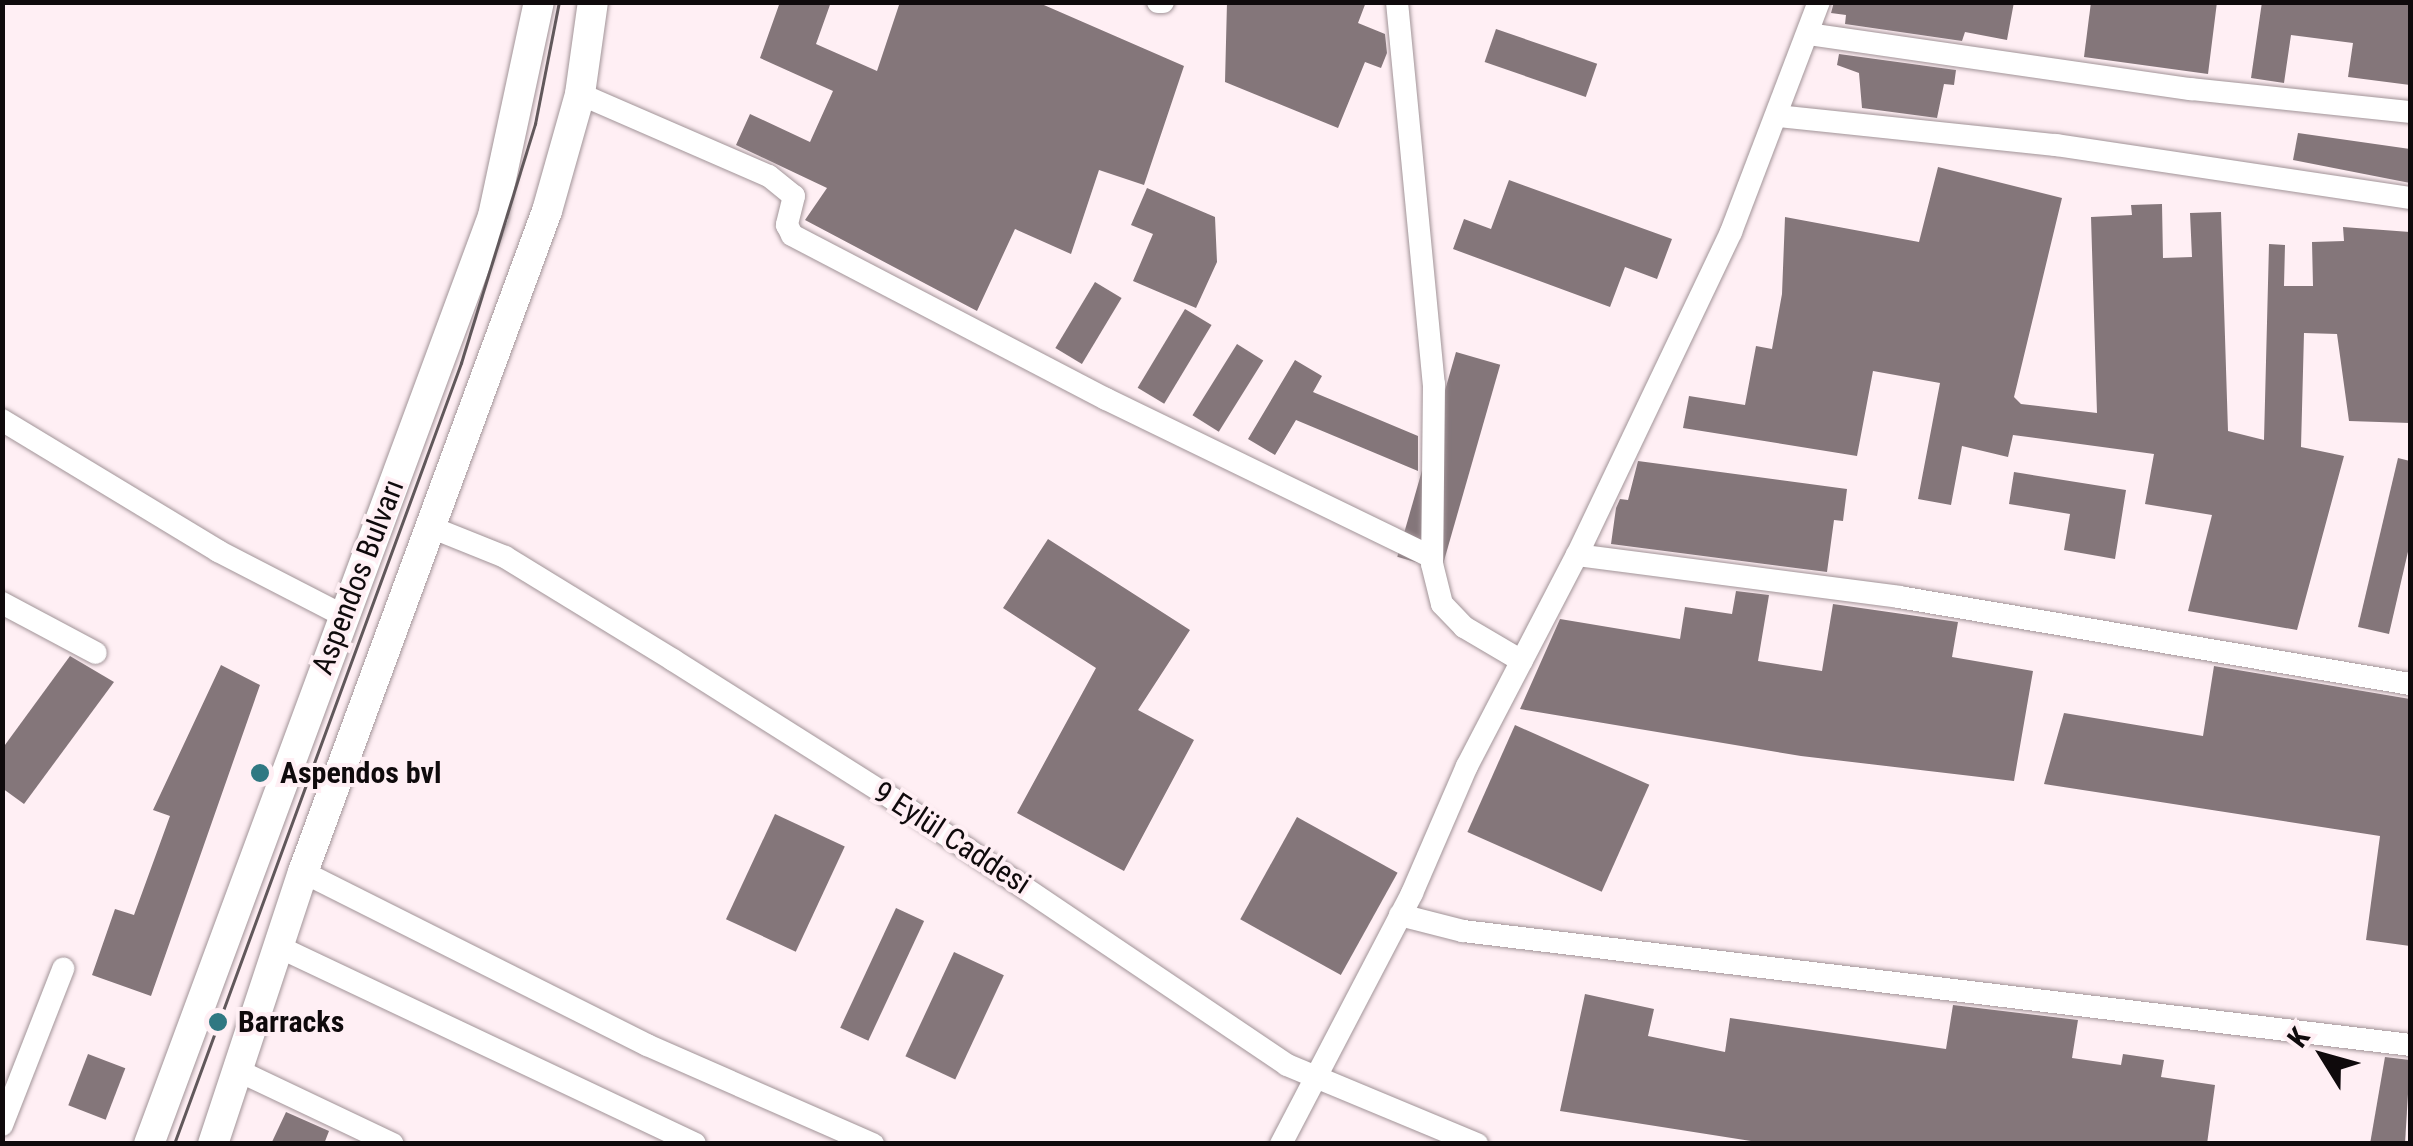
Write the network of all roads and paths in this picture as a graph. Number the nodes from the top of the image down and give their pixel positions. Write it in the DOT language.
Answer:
graph roads {
  1 [pos="539,2"];
  2 [pos="594,2"];
  3 [pos="1397,2"];
  4 [pos="1819,2"];
  5 [pos="1808,34"];
  6 [pos="580,94"];
  7 [pos="2410,112"];
  8 [pos="1778,116"];
  9 [pos="2410,198"];
  10 [pos="2,420"];
  11 [pos="428,526"];
  12 [pos="1577,555"];
  13 [pos="1432,557"];
  14 [pos="2,603"];
  15 [pos="342,615"];
  16 [pos="96,654"];
  17 [pos="1522,662"];
  18 [pos="2410,684"];
  19 [pos="303,872"];
  20 [pos="1400,915"];
  21 [pos="279,946"];
  22 [pos="63,969"];
  23 [pos="2410,1045"];
  24 [pos="240,1071"];
  25 [pos="1311,1078"];
  26 [pos="2,1125"];
  27 [pos="361,1137"];
  28 [pos="150,1144"];
  29 [pos="213,1144"];
  30 [pos="393,1144"];
  31 [pos="696,1144"];
  32 [pos="873,1144"];
  33 [pos="1281,1144"];
  34 [pos="1477,1144"];
  1 -- 15 [label="main road, Aspendos Bulvarı"];
  2 -- 6 [label="main road, Aspendos Bulvarı"];
  3 -- 13 [label="street"];
  4 -- 5 [label="street"];
  5 -- 7 [label="street"];
  5 -- 8 [label="street"];
  6 -- 11 [label="main road, Aspendos Bulvarı"];
  6 -- 13 [label="street"];
  8 -- 9 [label="street"];
  8 -- 12 [label="street"];
  10 -- 15 [label="street"];
  11 -- 19 [label="main road, Aspendos Bulvarı"];
  11 -- 25 [label="street, 9 Eylül Caddesi"];
  12 -- 17 [label="street"];
  12 -- 18 [label="street"];
  13 -- 17 [label="street"];
  14 -- 16 [label="street"];
  15 -- 28 [label="main road, Aspendos Bulvarı"];
  17 -- 20 [label="street"];
  19 -- 21 [label="main road, Aspendos Bulvarı"];
  19 -- 32 [label="street"];
  20 -- 23 [label="street"];
  20 -- 25 [label="street"];
  21 -- 24 [label="main road, Aspendos Bulvarı"];
  21 -- 31 [label="street"];
  22 -- 26 [label="street"];
  24 -- 27 [label="street"];
  24 -- 29 [label="main road, Aspendos Bulvarı"];
  25 -- 33 [label="street"];
  25 -- 34 [label="street, 9 Eylül Caddesi"];
  27 -- 30 [label="street"];
}
